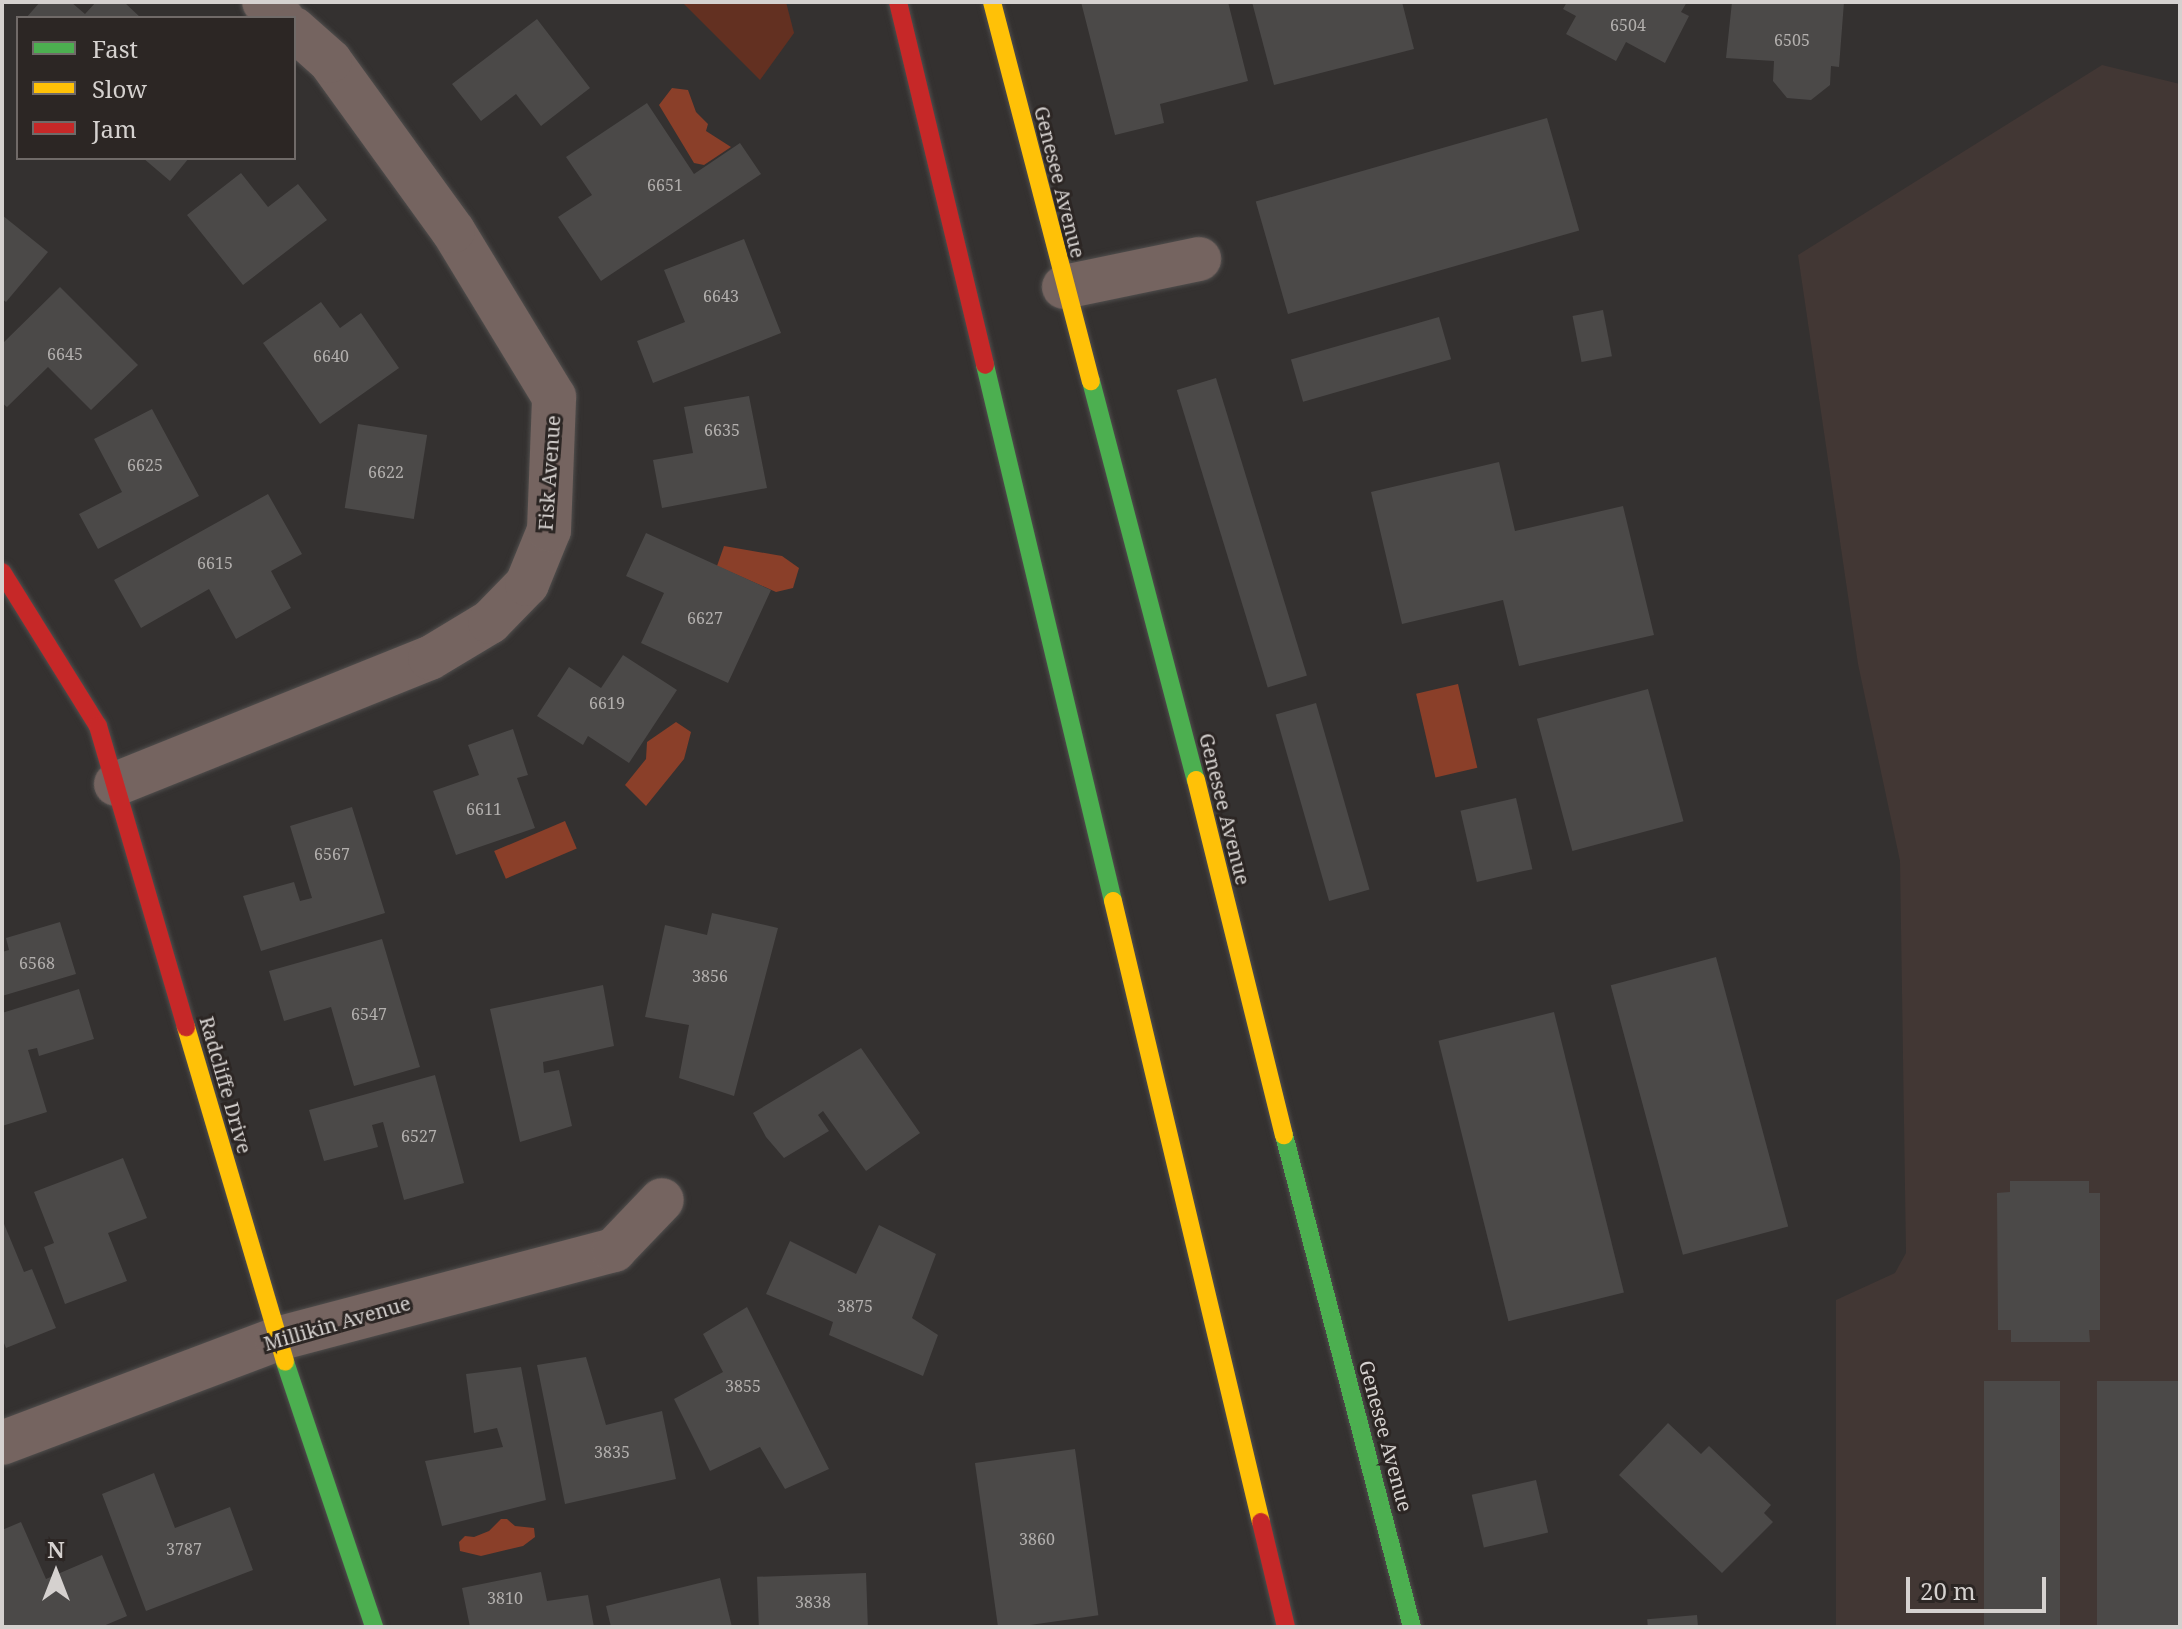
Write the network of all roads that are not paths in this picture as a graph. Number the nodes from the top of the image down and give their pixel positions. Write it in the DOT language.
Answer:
graph roads {
  1 [pos="264,2"];
  2 [pos="898,2"];
  3 [pos="992,2"];
  4 [pos="280,16"];
  5 [pos="296,31"];
  6 [pos="1199,259"];
  7 [pos="1064,287"];
  8 [pos="2,572"];
  9 [pos="116,784"];
  10 [pos="662,1200"];
  11 [pos="277,1339"];
  12 [pos="2,1443"];
  13 [pos="374,1627"];
  14 [pos="1286,1627"];
  15 [pos="1412,1627"];
  1 -- 4 [label="street"];
  2 -- 14 [label="main road"];
  3 -- 7 [label="main road, Genesee Avenue"];
  5 -- 9 [label="street, Fisk Avenue"];
  6 -- 7 [label="street"];
  7 -- 15 [label="main road, Genesee Avenue"];
  8 -- 9 [label="main road, Radcliffe Drive"];
  9 -- 11 [label="main road, Radcliffe Drive"];
  10 -- 11 [label="street, Millikin Avenue"];
  11 -- 12 [label="street, Millikin Avenue"];
  11 -- 13 [label="main road, Radcliffe Drive"];
}
